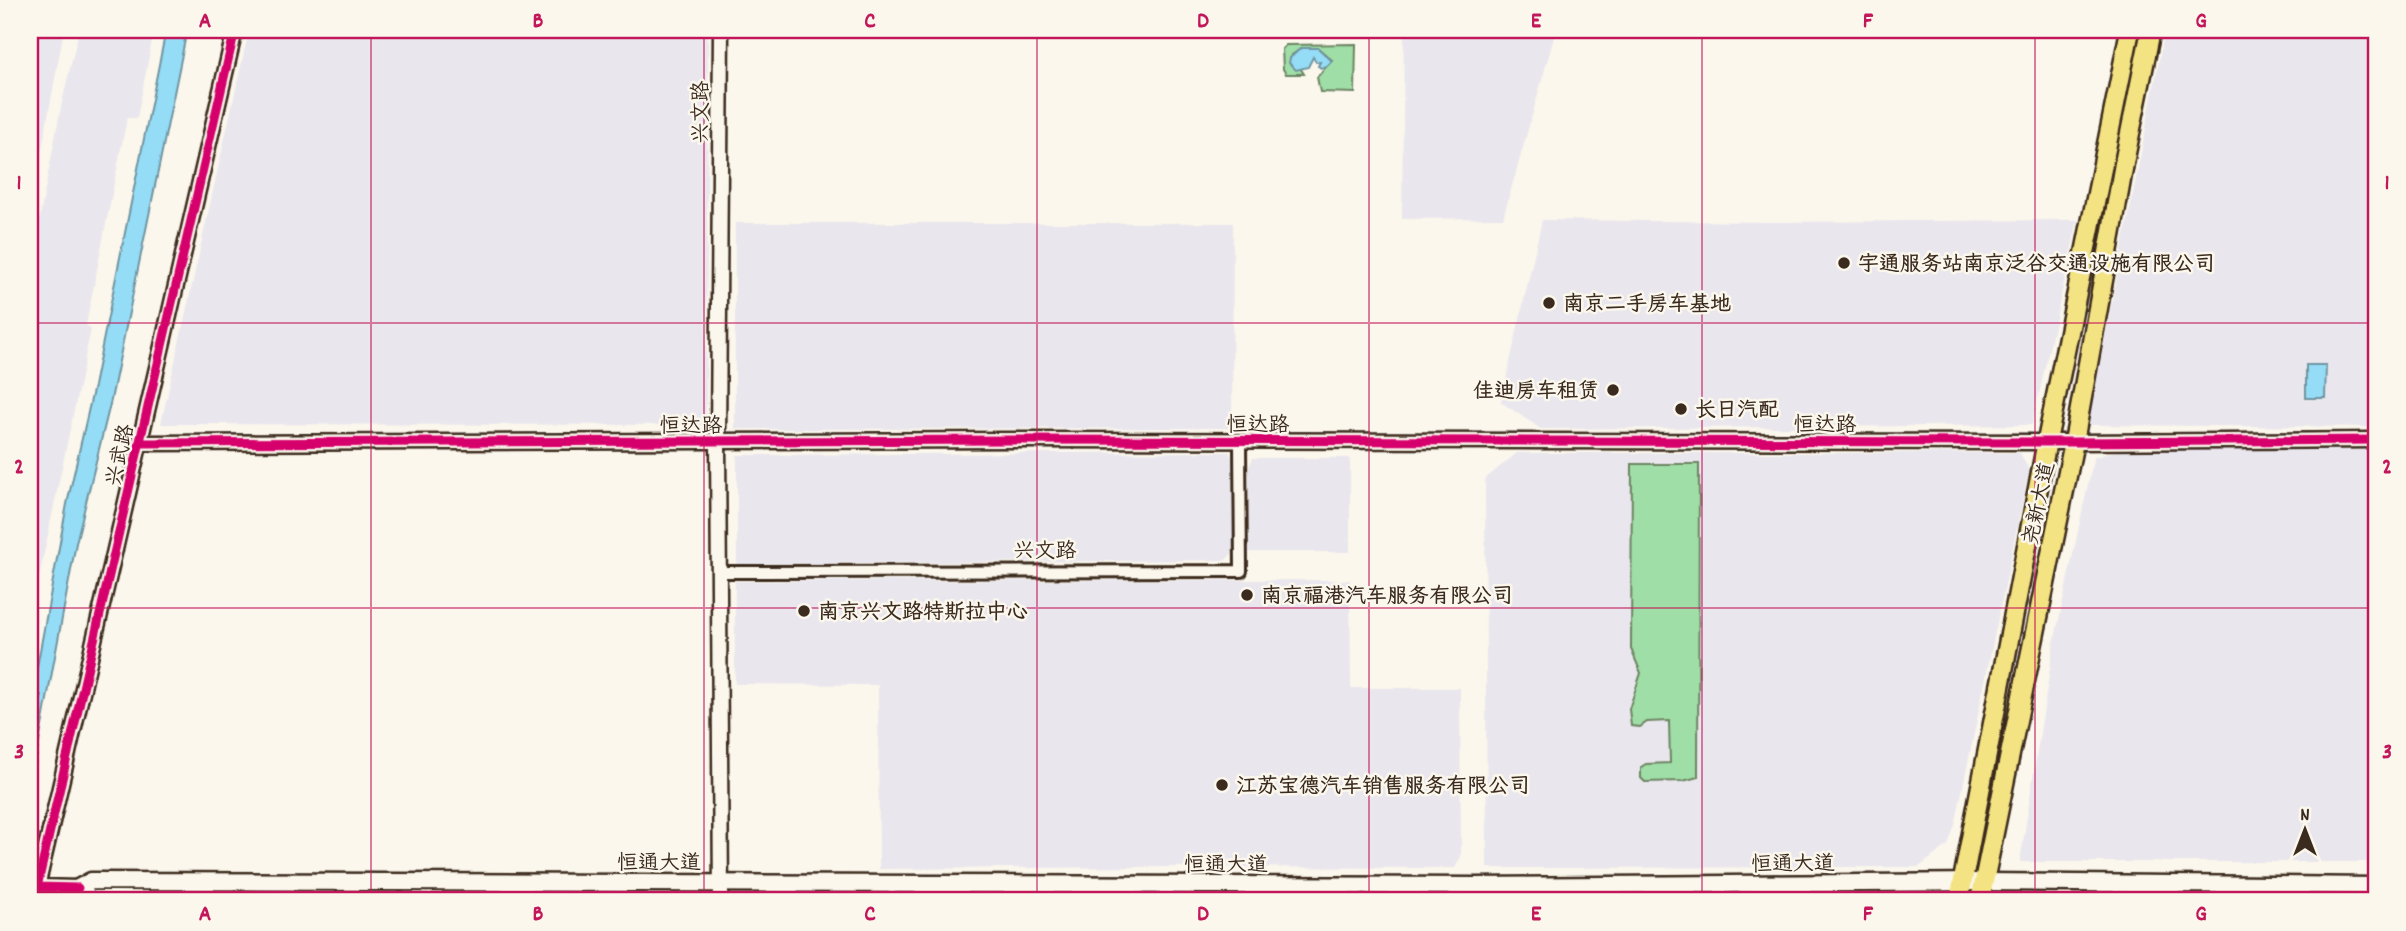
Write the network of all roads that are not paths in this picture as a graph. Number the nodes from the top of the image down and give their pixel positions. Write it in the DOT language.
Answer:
graph roads {
  1 [pos="235,30"];
  2 [pos="721,30"];
  3 [pos="2130,30"];
  4 [pos="2151,30"];
  5 [pos="2376,440"];
  6 [pos="2047,441"];
  7 [pos="718,442"];
  8 [pos="1240,442"];
  9 [pos="2074,442"];
  10 [pos="140,443"];
  11 [pos="719,572"];
  12 [pos="1963,882"];
  13 [pos="1984,882"];
  14 [pos="721,883"];
  15 [pos="2376,886"];
  16 [pos="37,887"];
  17 [pos="78,888"];
  18 [pos="552,901"];
  19 [pos="721,901"];
  20 [pos="1959,901"];
  21 [pos="1980,901"];
  1 -- 10 [label="street, 兴武路"];
  2 -- 7 [label="street, 兴文路"];
  3 -- 6 [label="main road, 尧新大道"];
  4 -- 9 [label="main road, 尧新大道"];
  5 -- 9 [label="street, 恒达路"];
  6 -- 8 [label="street, 恒达路"];
  6 -- 9 [label="street, 恒达路"];
  6 -- 12 [label="main road, 尧新大道"];
  7 -- 8 [label="street, 恒达路"];
  7 -- 10 [label="street, 恒达路"];
  7 -- 11 [label="street, 兴文路"];
  8 -- 11 [label="street, 兴文路"];
  9 -- 13 [label="main road, 尧新大道"];
  10 -- 16 [label="street, 兴武路"];
  11 -- 14 [label="street, 兴文路"];
  12 -- 13 [label="main road, 恒通大道"];
  12 -- 14 [label="main road, 恒通大道"];
  12 -- 20 [label="main road, 尧新大道"];
  13 -- 15 [label="main road, 恒通大道"];
  13 -- 21 [label="main road, 尧新大道"];
  14 -- 17 [label="main road, 恒通大道"];
  14 -- 19 [label="street, 兴文路"];
  16 -- 17 [label="street, 恒通大道"];
  17 -- 18 [label="main road, 恒通大道"];
}
